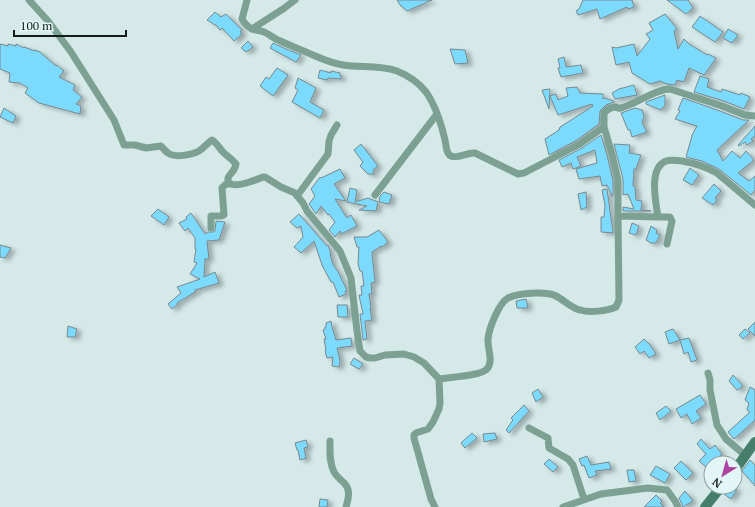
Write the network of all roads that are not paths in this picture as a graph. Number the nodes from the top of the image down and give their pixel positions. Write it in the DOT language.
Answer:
graph roads {
  1 [pos="29,0"];
  2 [pos="247,0"];
  3 [pos="295,0"];
  4 [pos="252,29"];
  5 [pos="437,114"];
  6 [pos="755,116"];
  7 [pos="337,125"];
  8 [pos="604,127"];
  9 [pos="231,184"];
  10 [pos="375,195"];
  11 [pos="297,196"];
  12 [pos="755,205"];
  13 [pos="618,216"];
  14 [pos="658,217"];
  15 [pos="211,228"];
  16 [pos="667,244"];
  17 [pos="708,373"];
  18 [pos="439,379"];
  19 [pos="529,428"];
  20 [pos="330,441"];
  21 [pos="755,442"];
  22 [pos="746,456"];
  23 [pos="743,460"];
  24 [pos="715,495"];
  25 [pos="584,499"];
  26 [pos="346,507"];
  27 [pos="435,507"];
  28 [pos="562,507"];
  29 [pos="678,507"];
  30 [pos="705,507"];
  1 -- 9 [label="street"];
  2 -- 4 [label="street"];
  3 -- 4 [label="street"];
  4 -- 5 [label="street"];
  5 -- 8 [label="street"];
  5 -- 10 [label="street"];
  6 -- 8 [label="street"];
  7 -- 11 [label="street"];
  8 -- 13 [label="street"];
  9 -- 11 [label="street"];
  9 -- 15 [label="street"];
  11 -- 18 [label="street"];
  12 -- 14 [label="street"];
  13 -- 14 [label="street"];
  13 -- 18 [label="street"];
  14 -- 16 [label="street"];
  17 -- 22 [label="street"];
  18 -- 27 [label="street"];
  19 -- 25 [label="street"];
  20 -- 26 [label="street"];
  21 -- 22 [label="main road"];
  22 -- 23 [label="main road"];
  24 -- 30 [label="main road"];
  25 -- 28 [label="street"];
  25 -- 29 [label="street"];
}
